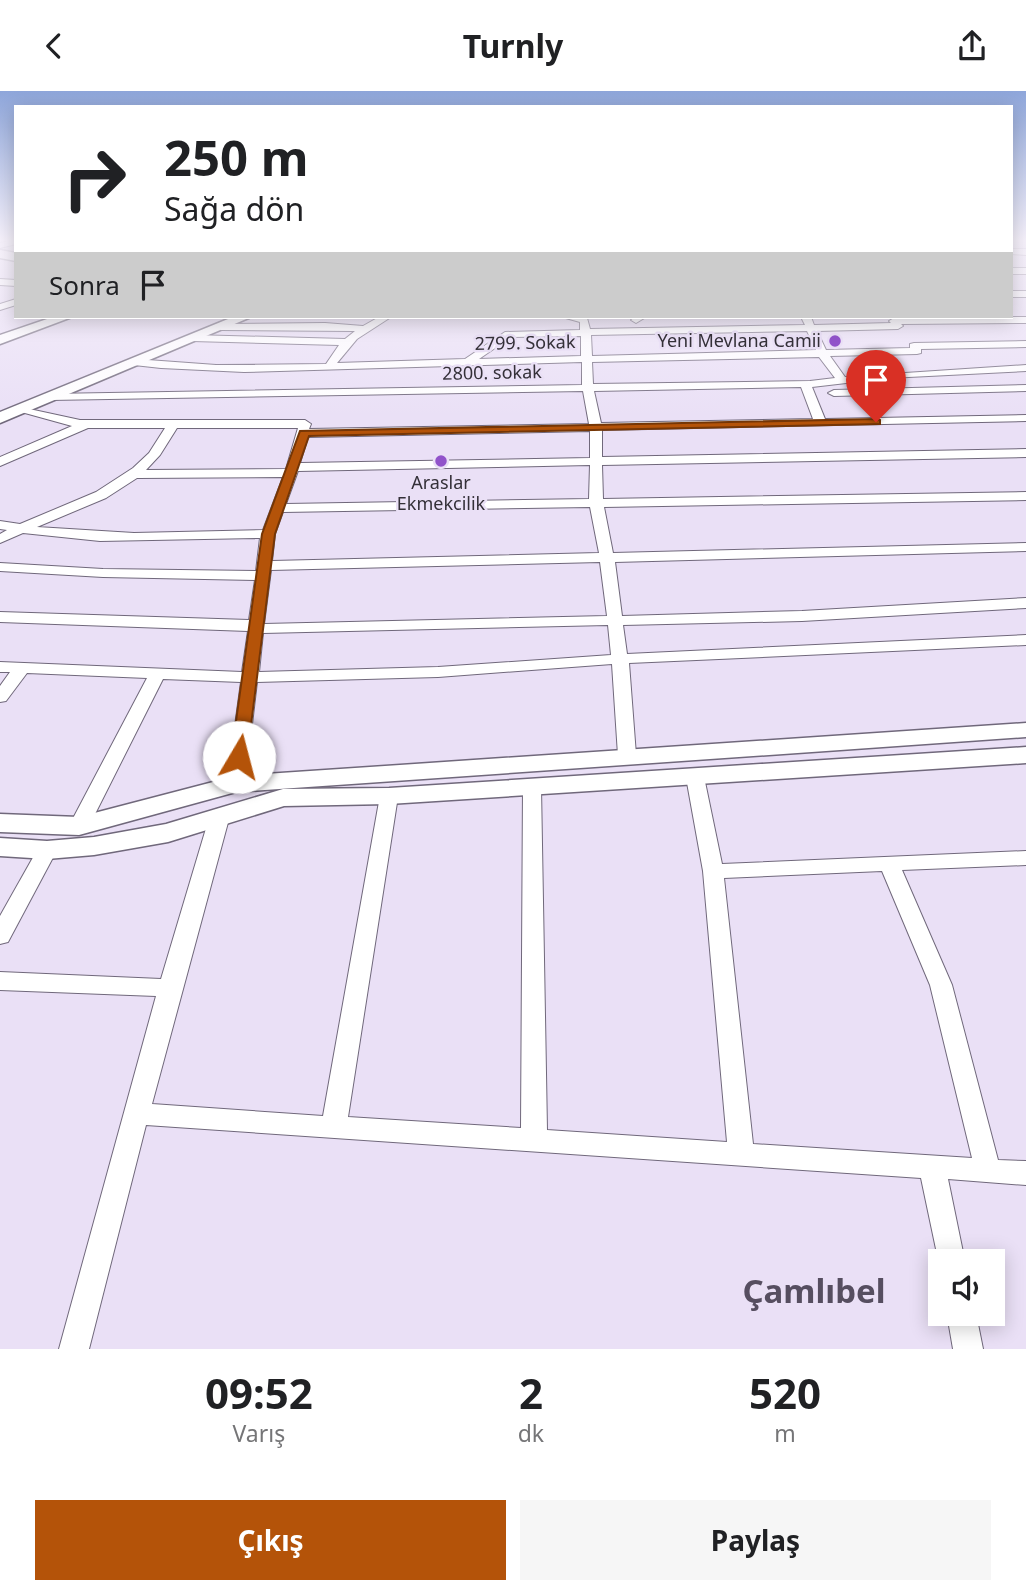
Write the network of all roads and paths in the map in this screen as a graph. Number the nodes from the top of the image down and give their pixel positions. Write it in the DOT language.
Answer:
graph roads {
  1 [pos="59,319"];
  2 [pos="239,319"];
  3 [pos="324,319"];
  4 [pos="382,319"];
  5 [pos="807,319"];
  6 [pos="1026,320"];
  7 [pos="894,322"];
  8 [pos="588,324"];
  9 [pos="318,326"];
  10 [pos="220,327"];
  11 [pos="364,329"];
  12 [pos="810,329"];
  13 [pos="192,338"];
  14 [pos="0,340"];
  15 [pos="346,342"];
  16 [pos="1026,344"];
  17 [pos="916,349"];
  18 [pos="822,353"];
  19 [pos="586,359"];
  20 [pos="134,362"];
  21 [pos="469,362"];
  22 [pos="330,367"];
  23 [pos="1026,368"];
  24 [pos="934,372"];
  25 [pos="843,381"];
  26 [pos="1026,388"];
  27 [pos="588,389"];
  28 [pos="807,389"];
  29 [pos="994,389"];
  30 [pos="50,397"];
  31 [pos="1002,399"];
  32 [pos="20,410"];
  33 [pos="0,418"];
  34 [pos="1020,418"];
  35 [pos="174,423"];
  36 [pos="821,423"];
  37 [pos="86,424"];
  38 [pos="596,429"];
  39 [pos="304,433"];
  40 [pos="1026,453"];
  41 [pos="0,462"];
  42 [pos="594,462"];
  43 [pos="292,470"];
  44 [pos="132,474"];
  45 [pos="1026,496"];
  46 [pos="596,502"];
  47 [pos="278,508"];
  48 [pos="0,525"];
  49 [pos="20,529"];
  50 [pos="268,534"];
  51 [pos="0,539"];
  52 [pos="1026,547"];
  53 [pos="607,559"];
  54 [pos="0,567"];
  55 [pos="263,571"];
  56 [pos="1026,603"];
  57 [pos="0,617"];
  58 [pos="614,621"];
  59 [pos="254,627"];
  60 [pos="1026,640"];
  61 [pos="620,659"];
  62 [pos="0,667"];
  63 [pos="22,668"];
  64 [pos="158,673"];
  65 [pos="250,677"];
  66 [pos="0,697"];
  67 [pos="1026,730"];
  68 [pos="627,755"];
  69 [pos="1026,755"];
  70 [pos="695,777"];
  71 [pos="236,784"];
  72 [pos="532,787"];
  73 [pos="389,796"];
  74 [pos="220,815"];
  75 [pos="0,823"];
  76 [pos="79,826"];
  77 [pos="0,847"];
  78 [pos="47,850"];
  79 [pos="1026,858"];
  80 [pos="888,862"];
  81 [pos="713,871"];
  82 [pos="0,936"];
  83 [pos="0,981"];
  84 [pos="170,988"];
  85 [pos="135,1114"];
  86 [pos="334,1127"];
  87 [pos="534,1141"];
  88 [pos="741,1155"];
  89 [pos="932,1167"];
  90 [pos="988,1170"];
  91 [pos="1026,1173"];
  92 [pos="948,1249"];
  93 [pos="963,1326"];
  94 [pos="74,1349"];
  95 [pos="968,1349"];
  1 -- 14 [label="main road"];
  2 -- 10 [label="main road"];
  3 -- 9 [label="street"];
  4 -- 11 [label="street"];
  5 -- 12 [label="street"];
  6 -- 7 [label="street"];
  7 -- 12 [label="street"];
  7 -- 17 [label="street"];
  8 -- 12 [label="street"];
  8 -- 19 [label="street"];
  8 -- 21 [label="street"];
  9 -- 10 [label="street"];
  9 -- 11 [label="street"];
  10 -- 13 [label="main road"];
  11 -- 15 [label="street"];
  12 -- 18 [label="street"];
  13 -- 15 [label="street"];
  13 -- 20 [label="main road"];
  15 -- 22 [label="street"];
  16 -- 17 [label="street, 2799. Sokak"];
  17 -- 18 [label="street, 2799. Sokak"];
  17 -- 24 [label="street"];
  18 -- 19 [label="street, 2799. Sokak"];
  18 -- 25 [label="street"];
  19 -- 21 [label="street, 2799. Sokak"];
  19 -- 27 [label="street"];
  20 -- 22 [label="street, 2799. Sokak"];
  20 -- 30 [label="main road"];
  21 -- 22 [label="street, 2799. Sokak"];
  23 -- 24 [label="street, 2800. sokak"];
  24 -- 25 [label="street, 2800. sokak"];
  25 -- 28 [label="street, 2800. sokak"];
  26 -- 29 [label="street"];
  27 -- 28 [label="street, 2800. sokak"];
  27 -- 30 [label="street, 2800. sokak"];
  27 -- 38 [label="street"];
  28 -- 29 [label="street"];
  28 -- 36 [label="street"];
  29 -- 31 [label="street"];
  30 -- 32 [label="main road"];
  32 -- 33 [label="main road"];
  32 -- 37 [label="street"];
  34 -- 36 [label="street"];
  35 -- 37 [label="street"];
  35 -- 39 [label="street"];
  35 -- 44 [label="street"];
  36 -- 38 [label="street"];
  37 -- 41 [label="street"];
  38 -- 39 [label="street"];
  38 -- 42 [label="street"];
  39 -- 43 [label="street"];
  40 -- 42 [label="street"];
  42 -- 43 [label="street"];
  42 -- 46 [label="street"];
  43 -- 44 [label="street"];
  43 -- 47 [label="street"];
  44 -- 49 [label="street"];
  45 -- 46 [label="street"];
  46 -- 47 [label="street"];
  46 -- 53 [label="street"];
  47 -- 50 [label="street"];
  48 -- 49 [label="street"];
  49 -- 50 [label="street"];
  49 -- 51 [label="street"];
  50 -- 55 [label="street"];
  52 -- 53 [label="street"];
  53 -- 55 [label="street"];
  53 -- 58 [label="street"];
  54 -- 55 [label="street"];
  55 -- 59 [label="street"];
  56 -- 58 [label="street"];
  57 -- 59 [label="street"];
  58 -- 59 [label="street"];
  58 -- 61 [label="street"];
  59 -- 65 [label="street"];
  60 -- 61 [label="street"];
  61 -- 65 [label="street"];
  61 -- 68 [label="street"];
  62 -- 63 [label="street"];
  63 -- 64 [label="street"];
  63 -- 66 [label="street"];
  64 -- 65 [label="street"];
  64 -- 76 [label="street"];
  65 -- 71 [label="street"];
  67 -- 68 [label="main road"];
  68 -- 71 [label="main road"];
  69 -- 70 [label="main road"];
  70 -- 72 [label="main road"];
  70 -- 81 [label="street"];
  71 -- 76 [label="main road"];
  72 -- 73 [label="main road"];
  72 -- 87 [label="street"];
  73 -- 74 [label="main road"];
  73 -- 86 [label="street"];
  74 -- 78 [label="main road"];
  74 -- 84 [label="street"];
  75 -- 76 [label="main road"];
  77 -- 78 [label="main road"];
  78 -- 82 [label="street"];
  79 -- 80 [label="street"];
  80 -- 81 [label="street"];
  80 -- 90 [label="street"];
  81 -- 88 [label="street"];
  83 -- 84 [label="street"];
  84 -- 85 [label="street"];
  85 -- 86 [label="street"];
  85 -- 94 [label="street"];
  86 -- 87 [label="street"];
  87 -- 88 [label="street"];
  88 -- 89 [label="street"];
  89 -- 90 [label="street"];
  89 -- 92 [label="street"];
  90 -- 91 [label="street"];
  93 -- 95 [label="street"];
}
